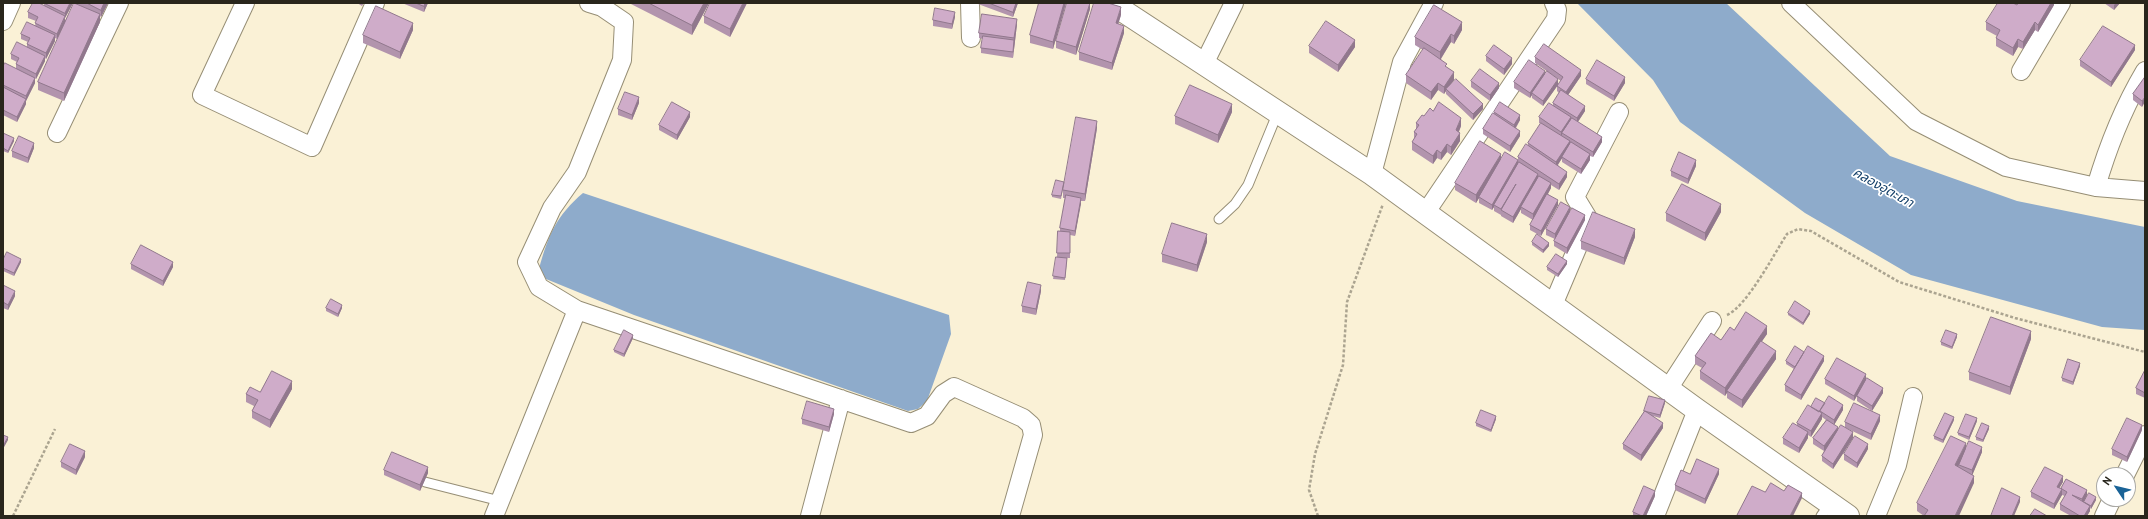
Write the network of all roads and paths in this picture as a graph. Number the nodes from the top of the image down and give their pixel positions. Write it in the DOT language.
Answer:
graph roads {
  1 [pos="11,3"];
  2 [pos="119,3"];
  3 [pos="245,3"];
  4 [pos="375,3"];
  5 [pos="588,3"];
  6 [pos="970,3"];
  7 [pos="1111,3"];
  8 [pos="1234,3"];
  9 [pos="1434,3"];
  10 [pos="1554,3"];
  11 [pos="1791,3"];
  12 [pos="2061,3"];
  13 [pos="3,21"];
  14 [pos="971,38"];
  15 [pos="1204,64"];
  16 [pos="2021,71"];
  17 [pos="2145,71"];
  18 [pos="1278,112"];
  19 [pos="1619,112"];
  20 [pos="58,133"];
  21 [pos="1380,180"];
  22 [pos="2096,187"];
  23 [pos="2145,191"];
  24 [pos="1426,212"];
  25 [pos="1219,219"];
  26 [pos="1553,305"];
  27 [pos="577,310"];
  28 [pos="1712,322"];
  29 [pos="2145,352"];
  30 [pos="1668,389"];
  31 [pos="1913,398"];
  32 [pos="841,399"];
  33 [pos="1696,410"];
  34 [pos="55,429"];
  35 [pos="2145,435"];
  36 [pos="2129,467"];
  37 [pos="425,482"];
  38 [pos="497,508"];
  39 [pos="1825,510"];
  40 [pos="14,516"];
  41 [pos="810,516"];
  42 [pos="1010,516"];
  43 [pos="1318,516"];
  44 [pos="1655,516"];
  45 [pos="1848,516"];
  46 [pos="1876,516"];
  1 -- 13 [label="street"];
  2 -- 20 [label="street"];
  3 -- 4 [label="street"];
  5 -- 27 [label="street"];
  6 -- 14 [label="street"];
  7 -- 15 [label="street"];
  8 -- 15 [label="street"];
  9 -- 21 [label="street"];
  10 -- 24 [label="street"];
  11 -- 22 [label="street"];
  12 -- 16 [label="street"];
  15 -- 18 [label="street"];
  17 -- 22 [label="street"];
  18 -- 21 [label="street"];
  18 -- 25 [label="lane"];
  19 -- 26 [label="street"];
  21 -- 24 [label="street"];
  21 -- 43 [label="path"];
  22 -- 23 [label="street"];
  24 -- 26 [label="street"];
  26 -- 30 [label="street"];
  27 -- 32 [label="street"];
  27 -- 38 [label="street"];
  28 -- 29 [label="path"];
  28 -- 30 [label="street"];
  30 -- 33 [label="street"];
  31 -- 46 [label="street"];
  32 -- 41 [label="street"];
  32 -- 42 [label="street"];
  33 -- 39 [label="street"];
  33 -- 44 [label="street"];
  34 -- 40 [label="path"];
  35 -- 36 [label="street"];
  37 -- 38 [label="lane"];
  39 -- 45 [label="street"];
}
